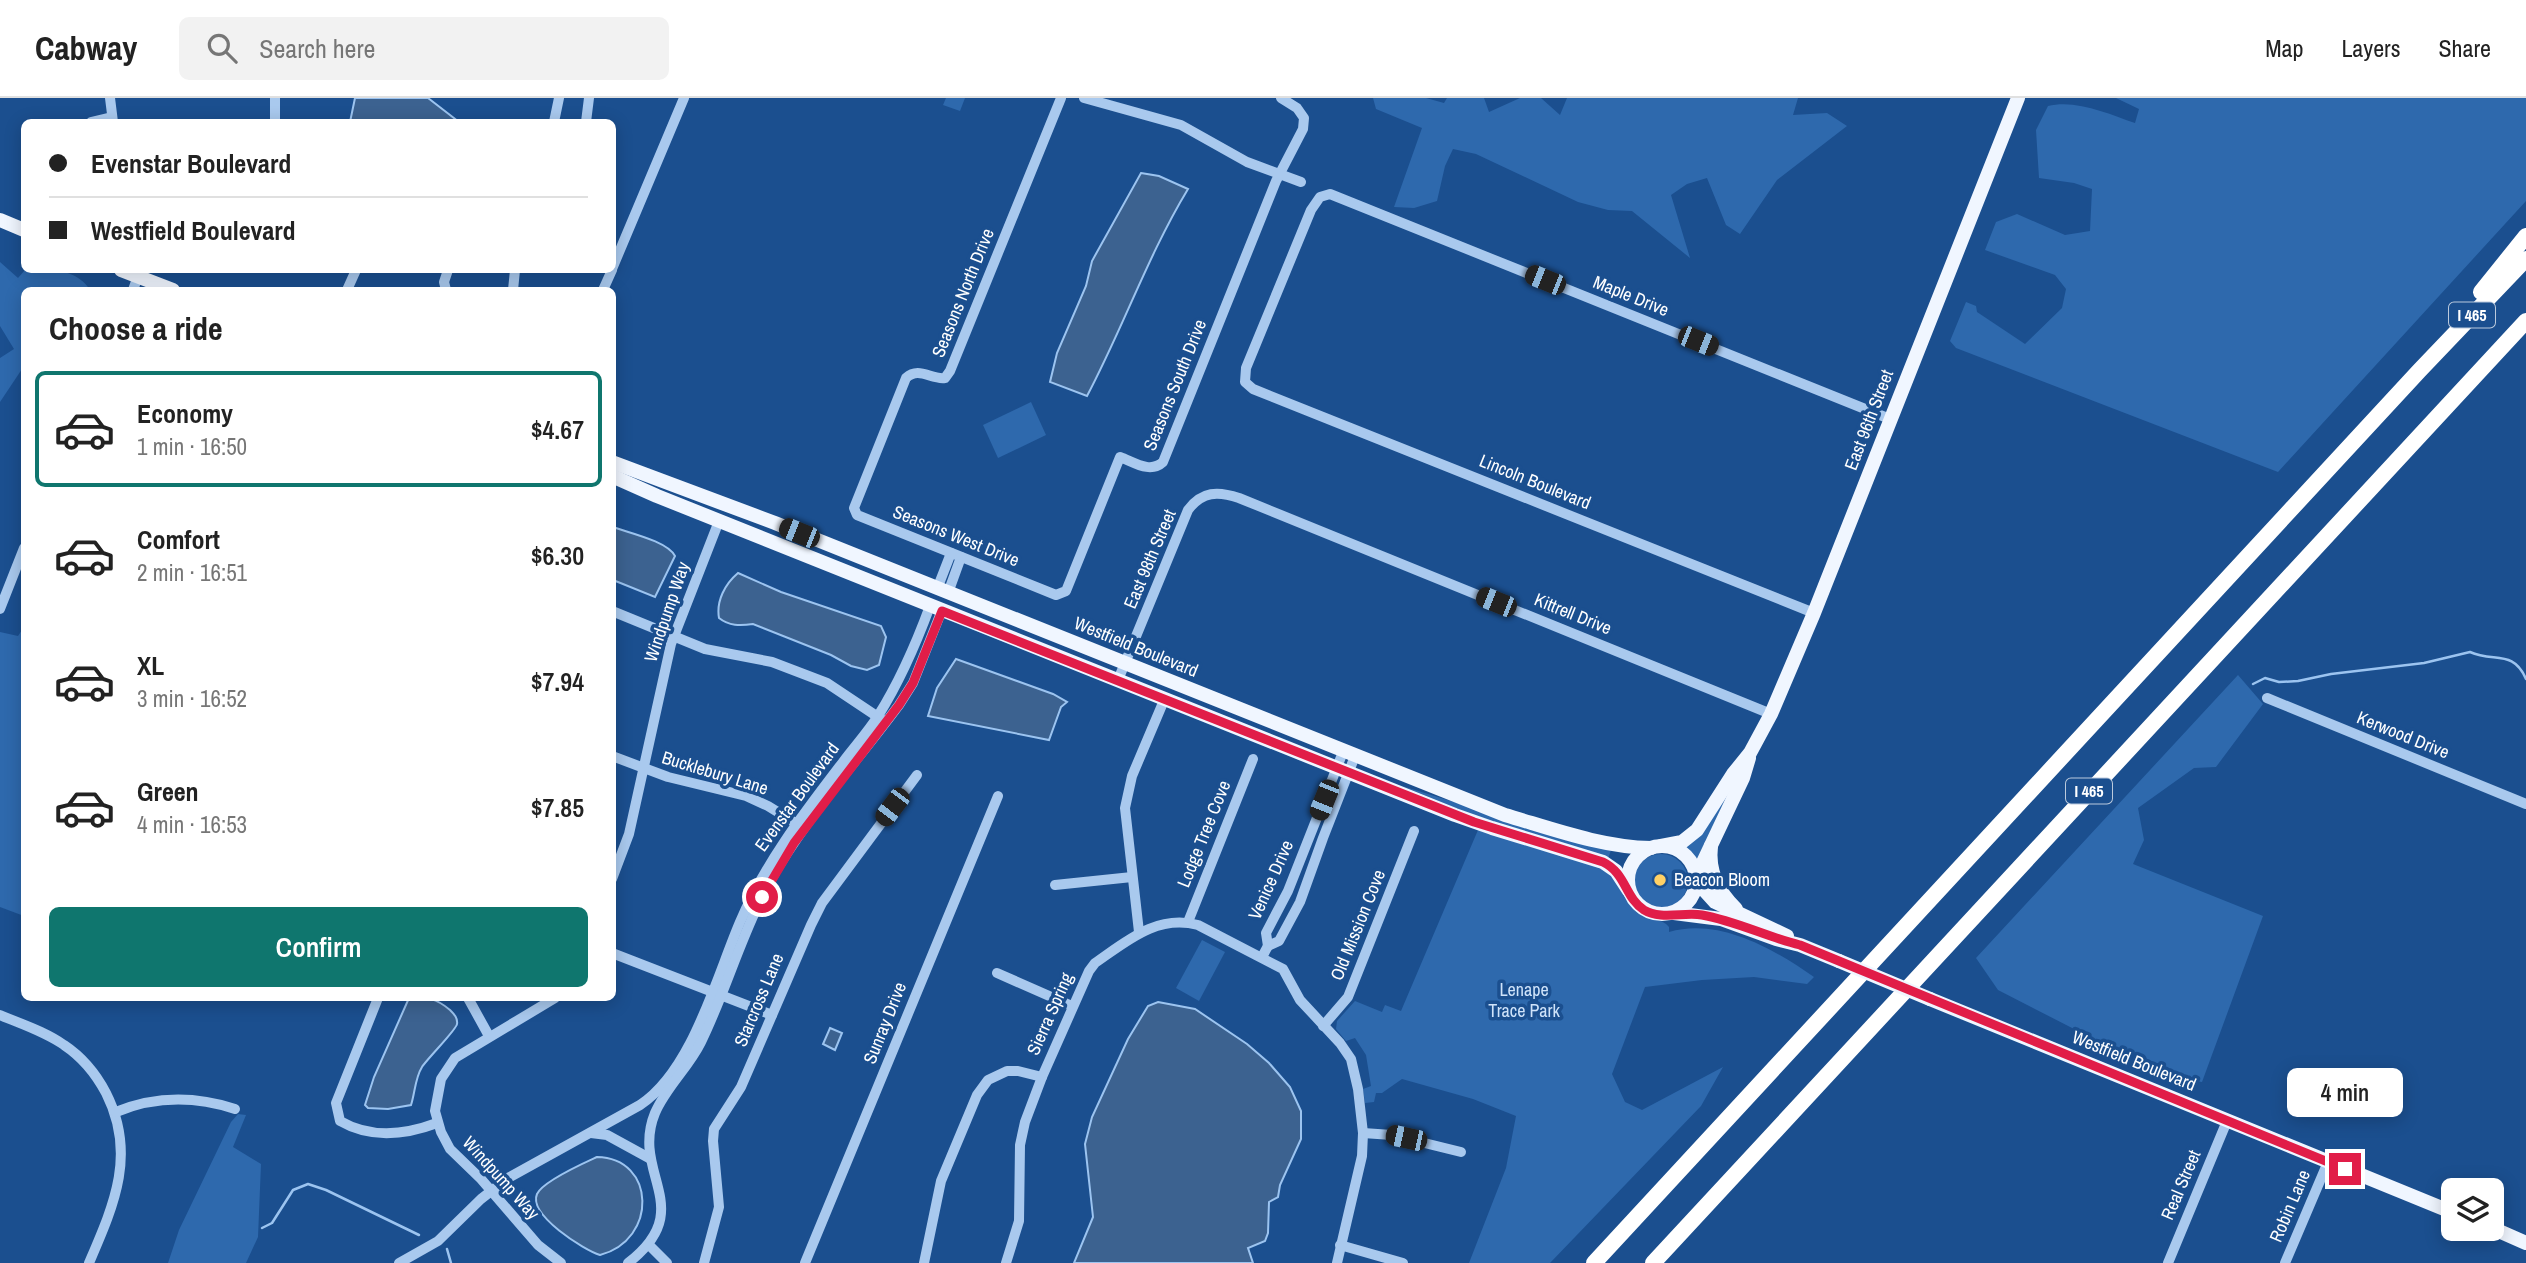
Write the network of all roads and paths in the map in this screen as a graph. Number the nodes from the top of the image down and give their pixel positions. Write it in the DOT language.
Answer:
graph roads {
  1 [pos="110,98"];
  2 [pos="275,98"];
  3 [pos="559,98"];
  4 [pos="589,98"];
  5 [pos="684,98"];
  6 [pos="1061,98"];
  7 [pos="1084,98"];
  8 [pos="1281,98"];
  9 [pos="2018,98"];
  10 [pos="113,119"];
  11 [pos="275,119"];
  12 [pos="555,119"];
  13 [pos="586,119"];
  14 [pos="1279,173"];
  15 [pos="1301,182"];
  16 [pos="1320,197"];
  17 [pos="0,220"];
  18 [pos="21,229"];
  19 [pos="2526,236"];
  20 [pos="2526,259"];
  21 [pos="616,260"];
  22 [pos="136,283"];
  23 [pos="157,287"];
  24 [pos="2526,321"];
  25 [pos="2419,370"];
  26 [pos="1890,419"];
  27 [pos="616,463"];
  28 [pos="616,478"];
  29 [pos="1204,495"];
  30 [pos="856,500"];
  31 [pos="719,520"];
  32 [pos="956,555"];
  33 [pos="21,556"];
  34 [pos="943,591"];
  35 [pos="1056,595"];
  36 [pos="936,608"];
  37 [pos="0,609"];
  38 [pos="616,613"];
  39 [pos="1814,613"];
  40 [pos="673,636"];
  41 [pos="1125,664"];
  42 [pos="1118,680"];
  43 [pos="1165,698"];
  44 [pos="2267,698"];
  45 [pos="1771,714"];
  46 [pos="882,720"];
  47 [pos="1750,753"];
  48 [pos="1349,754"];
  49 [pos="616,758"];
  50 [pos="1253,759"];
  51 [pos="643,769"];
  52 [pos="1343,770"];
  53 [pos="917,775"];
  54 [pos="998,796"];
  55 [pos="2526,804"];
  56 [pos="800,826"];
  57 [pos="1414,831"];
  58 [pos="1711,841"];
  59 [pos="1656,847"];
  60 [pos="616,868"];
  61 [pos="1132,877"];
  62 [pos="1696,879"];
  63 [pos="1055,886"];
  64 [pos="1629,891"];
  65 [pos="1671,913"];
  66 [pos="1742,915"];
  67 [pos="1188,922"];
  68 [pos="1139,932"];
  69 [pos="1800,945"];
  70 [pos="616,955"];
  71 [pos="1262,957"];
  72 [pos="996,973"];
  73 [pos="717,994"];
  74 [pos="377,1001"];
  75 [pos="470,1001"];
  76 [pos="550,1001"];
  77 [pos="1072,1006"];
  78 [pos="0,1015"];
  79 [pos="772,1015"];
  80 [pos="1323,1026"];
  81 [pos="489,1036"];
  82 [pos="1042,1076"];
  83 [pos="336,1102"];
  84 [pos="235,1109"];
  85 [pos="324,1109"];
  86 [pos="116,1112"];
  87 [pos="2227,1121"];
  88 [pos="437,1122"];
  89 [pos="591,1133"];
  90 [pos="1363,1133"];
  91 [pos="1461,1152"];
  92 [pos="649,1158"];
  93 [pos="2328,1162"];
  94 [pos="490,1191"];
  95 [pos="2441,1208"];
  96 [pos="2504,1233"];
  97 [pos="2526,1243"];
  98 [pos="649,1245"];
  99 [pos="1340,1245"];
  100 [pos="89,1263"];
  101 [pos="399,1263"];
  102 [pos="561,1263"];
  103 [pos="628,1263"];
  104 [pos="667,1263"];
  105 [pos="704,1263"];
  106 [pos="804,1263"];
  107 [pos="924,1263"];
  108 [pos="1006,1263"];
  109 [pos="1337,1263"];
  110 [pos="1403,1263"];
  111 [pos="1594,1263"];
  112 [pos="1653,1263"];
  113 [pos="2168,1263"];
  114 [pos="2285,1263"];
  1 -- 10 [label="street"];
  2 -- 11 [label="street"];
  3 -- 12 [label="street"];
  4 -- 13 [label="street"];
  5 -- 21 [label="street"];
  6 -- 30 [label="street, Seasons North Drive"];
  7 -- 14 [label="street"];
  8 -- 14 [label="street"];
  9 -- 26 [label="main road, East 96th Street"];
  14 -- 15 [label="street"];
  14 -- 35 [label="street, Seasons South Drive"];
  16 -- 26 [label="street, Maple Drive"];
  16 -- 39 [label="street, Lincoln Boulevard"];
  17 -- 18 [label="main road"];
  19 -- 25 [label="highway"];
  20 -- 25 [label="highway, I 465"];
  22 -- 23 [label="main road"];
  24 -- 112 [label="highway, I 465"];
  25 -- 111 [label="highway, I 465"];
  26 -- 39 [label="main road, East 96th Street"];
  27 -- 34 [label="main road, Westfield Boulevard"];
  28 -- 31 [label="main road, Westfield Boulevard"];
  29 -- 41 [label="street, East 98th Street"];
  29 -- 45 [label="street, Kittrell Drive"];
  30 -- 32 [label="street, Seasons West Drive"];
  31 -- 36 [label="main road, Westfield Boulevard"];
  31 -- 40 [label="street, Windpump Way"];
  32 -- 34 [label="street"];
  32 -- 35 [label="street, Seasons West Drive"];
  33 -- 37 [label="street"];
  34 -- 41 [label="main road, Westfield Boulevard"];
  36 -- 42 [label="main road, Westfield Boulevard"];
  36 -- 46 [label="street, Evenstar Boulevard"];
  38 -- 40 [label="street"];
  39 -- 45 [label="main road, East 96th Street"];
  40 -- 46 [label="street"];
  40 -- 51 [label="street, Windpump Way"];
  41 -- 42 [label="street, East 98th Street"];
  41 -- 48 [label="main road, Westfield Boulevard"];
  42 -- 43 [label="main road, Westfield Boulevard"];
  43 -- 52 [label="main road, Westfield Boulevard"];
  43 -- 61 [label="street"];
  44 -- 55 [label="street, Kerwood Drive"];
  45 -- 47 [label="main road, East 96th Street"];
  46 -- 56 [label="street, Evenstar Boulevard"];
  47 -- 58 [label="main road, East 96th Street"];
  47 -- 59 [label="main road, East 96th Street"];
  48 -- 52 [label="street, Venice Drive"];
  48 -- 59 [label="main road, Westfield Boulevard"];
  49 -- 51 [label="street, Bucklebury Lane"];
  50 -- 67 [label="street, Lodge Tree Cove"];
  51 -- 56 [label="street, Bucklebury Lane"];
  51 -- 60 [label="street, Windpump Way"];
  52 -- 64 [label="main road, Westfield Boulevard"];
  52 -- 71 [label="street, Venice Drive"];
  53 -- 79 [label="street, Starcross Lane"];
  54 -- 106 [label="street, Sunray Drive"];
  56 -- 73 [label="street, Evenstar Boulevard"];
  57 -- 80 [label="street, Old Mission Cove"];
  58 -- 62 [label="main road, East 96th Street"];
  58 -- 66 [label="main road"];
  59 -- 62 [label="main road"];
  59 -- 64 [label="main road"];
  61 -- 63 [label="street"];
  61 -- 68 [label="street"];
  62 -- 65 [label="main road"];
  62 -- 66 [label="main road, Westfield Boulevard"];
  64 -- 65 [label="main road"];
  65 -- 69 [label="main road, Westfield Boulevard"];
  66 -- 69 [label="main road, Westfield Boulevard"];
  67 -- 68 [label="street, Sierra Spring"];
  67 -- 71 [label="street, Sierra Spring"];
  68 -- 77 [label="street, Sierra Spring"];
  69 -- 87 [label="main road, Westfield Boulevard, bridge"];
  70 -- 73 [label="street"];
  71 -- 80 [label="street, Sierra Spring"];
  72 -- 77 [label="street"];
  73 -- 79 [label="street"];
  73 -- 89 [label="street, Evenstar Boulevard"];
  73 -- 92 [label="street, Evenstar Boulevard"];
  74 -- 83 [label="street"];
  75 -- 81 [label="street"];
  76 -- 81 [label="street"];
  77 -- 82 [label="street, Sierra Spring"];
  78 -- 86 [label="street"];
  79 -- 105 [label="street, Starcross Lane"];
  80 -- 90 [label="street, Sierra Spring"];
  81 -- 88 [label="street"];
  82 -- 107 [label="street"];
  82 -- 108 [label="street, Sierra Spring"];
  83 -- 85 [label="street"];
  83 -- 88 [label="street"];
  84 -- 86 [label="street"];
  86 -- 100 [label="street"];
  87 -- 93 [label="main road, Westfield Boulevard"];
  87 -- 113 [label="street, Real Street"];
  88 -- 94 [label="street, Windpump Way"];
  89 -- 92 [label="street"];
  89 -- 94 [label="street, Evenstar Boulevard"];
  90 -- 91 [label="street"];
  90 -- 99 [label="street, Sierra Spring"];
  92 -- 98 [label="street, Evenstar Boulevard"];
  93 -- 95 [label="main road, Westfield Boulevard"];
  93 -- 114 [label="street, Robin Lane"];
  94 -- 101 [label="street, Evenstar Boulevard"];
  94 -- 102 [label="street, Windpump Way"];
  96 -- 97 [label="main road"];
  98 -- 103 [label="street"];
  98 -- 104 [label="street"];
  99 -- 109 [label="street, Sierra Spring"];
  99 -- 110 [label="street"];
}
